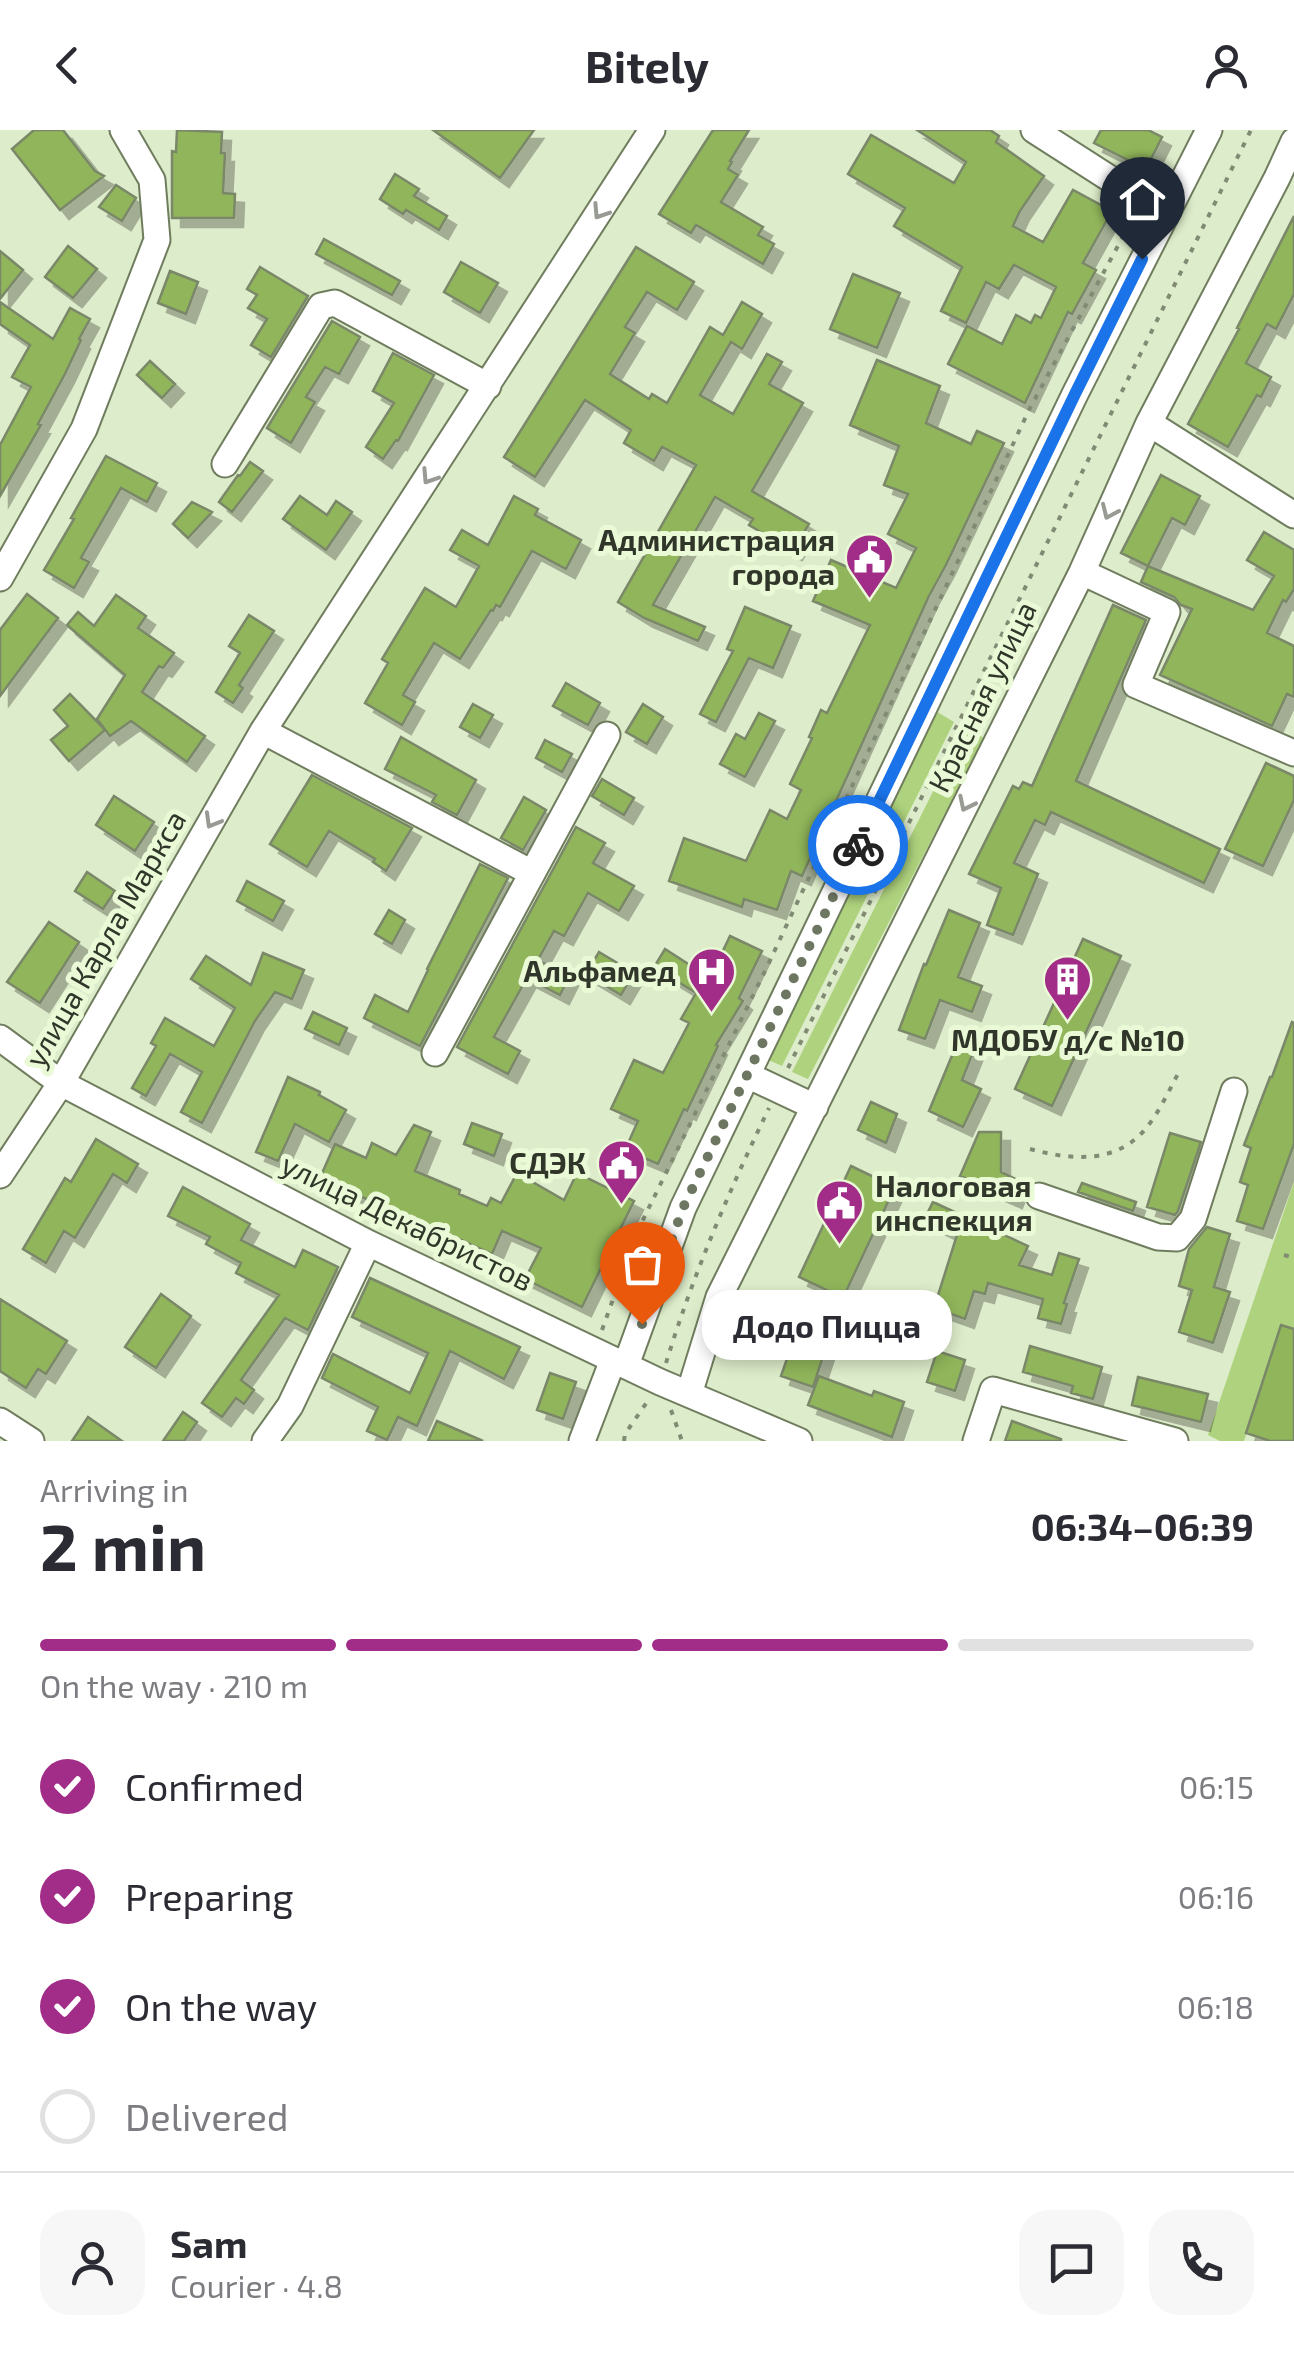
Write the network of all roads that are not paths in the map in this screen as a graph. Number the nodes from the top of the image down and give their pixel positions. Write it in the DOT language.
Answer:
graph roads {
  1 [pos="123,130"];
  2 [pos="652,130"];
  3 [pos="1034,130"];
  4 [pos="1209,130"];
  5 [pos="1294,141"];
  6 [pos="1286,183"];
  7 [pos="1154,208"];
  8 [pos="488,386"];
  9 [pos="1149,423"];
  10 [pos="225,464"];
  11 [pos="1294,515"];
  12 [pos="1082,572"];
  13 [pos="0,578"];
  14 [pos="263,731"];
  15 [pos="607,735"];
  16 [pos="1294,752"];
  17 [pos="532,874"];
  18 [pos="0,1038"];
  19 [pos="435,1053"];
  20 [pos="747,1075"];
  21 [pos="62,1083"];
  22 [pos="1234,1091"];
  23 [pos="815,1107"];
  24 [pos="0,1175"];
  25 [pos="1039,1196"];
  26 [pos="368,1243"];
  27 [pos="611,1358"];
  28 [pos="689,1394"];
  29 [pos="742,1416"];
  30 [pos="0,1421"];
  31 [pos="31,1441"];
  32 [pos="265,1441"];
  33 [pos="582,1441"];
  34 [pos="734,1441"];
  35 [pos="798,1441"];
  36 [pos="976,1441"];
  37 [pos="1176,1441"];
  1 -- 13 [label="street"];
  2 -- 8 [label="street, улица Карла Маркса, one-way"];
  3 -- 7 [label="street"];
  4 -- 7 [label="street, Красная улица"];
  5 -- 6 [label="street, Красная улица"];
  6 -- 9 [label="street, Красная улица"];
  7 -- 20 [label="street, Красная улица"];
  8 -- 10 [label="street"];
  8 -- 14 [label="street, улица Карла Маркса, one-way"];
  9 -- 11 [label="street"];
  9 -- 12 [label="street, Красная улица, one-way"];
  12 -- 16 [label="street"];
  12 -- 23 [label="street, Красная улица, one-way"];
  14 -- 17 [label="street"];
  14 -- 21 [label="street, улица Карла Маркса, one-way"];
  15 -- 17 [label="street"];
  17 -- 19 [label="street"];
  18 -- 21 [label="street, улица Декабристов"];
  20 -- 23 [label="street"];
  20 -- 27 [label="street, Красная улица"];
  21 -- 24 [label="street, улица Карла Маркса"];
  21 -- 26 [label="street, улица Декабристов"];
  22 -- 25 [label="street"];
  23 -- 28 [label="street, Красная улица"];
  26 -- 27 [label="street, улица Декабристов"];
  26 -- 32 [label="street"];
  27 -- 28 [label="street, улица Декабристов"];
  27 -- 33 [label="street, Красная улица"];
  28 -- 29 [label="street, улица Декабристов"];
  29 -- 34 [label="street"];
  29 -- 35 [label="street, улица Декабристов"];
  30 -- 31 [label="street"];
  36 -- 37 [label="street"];
}
